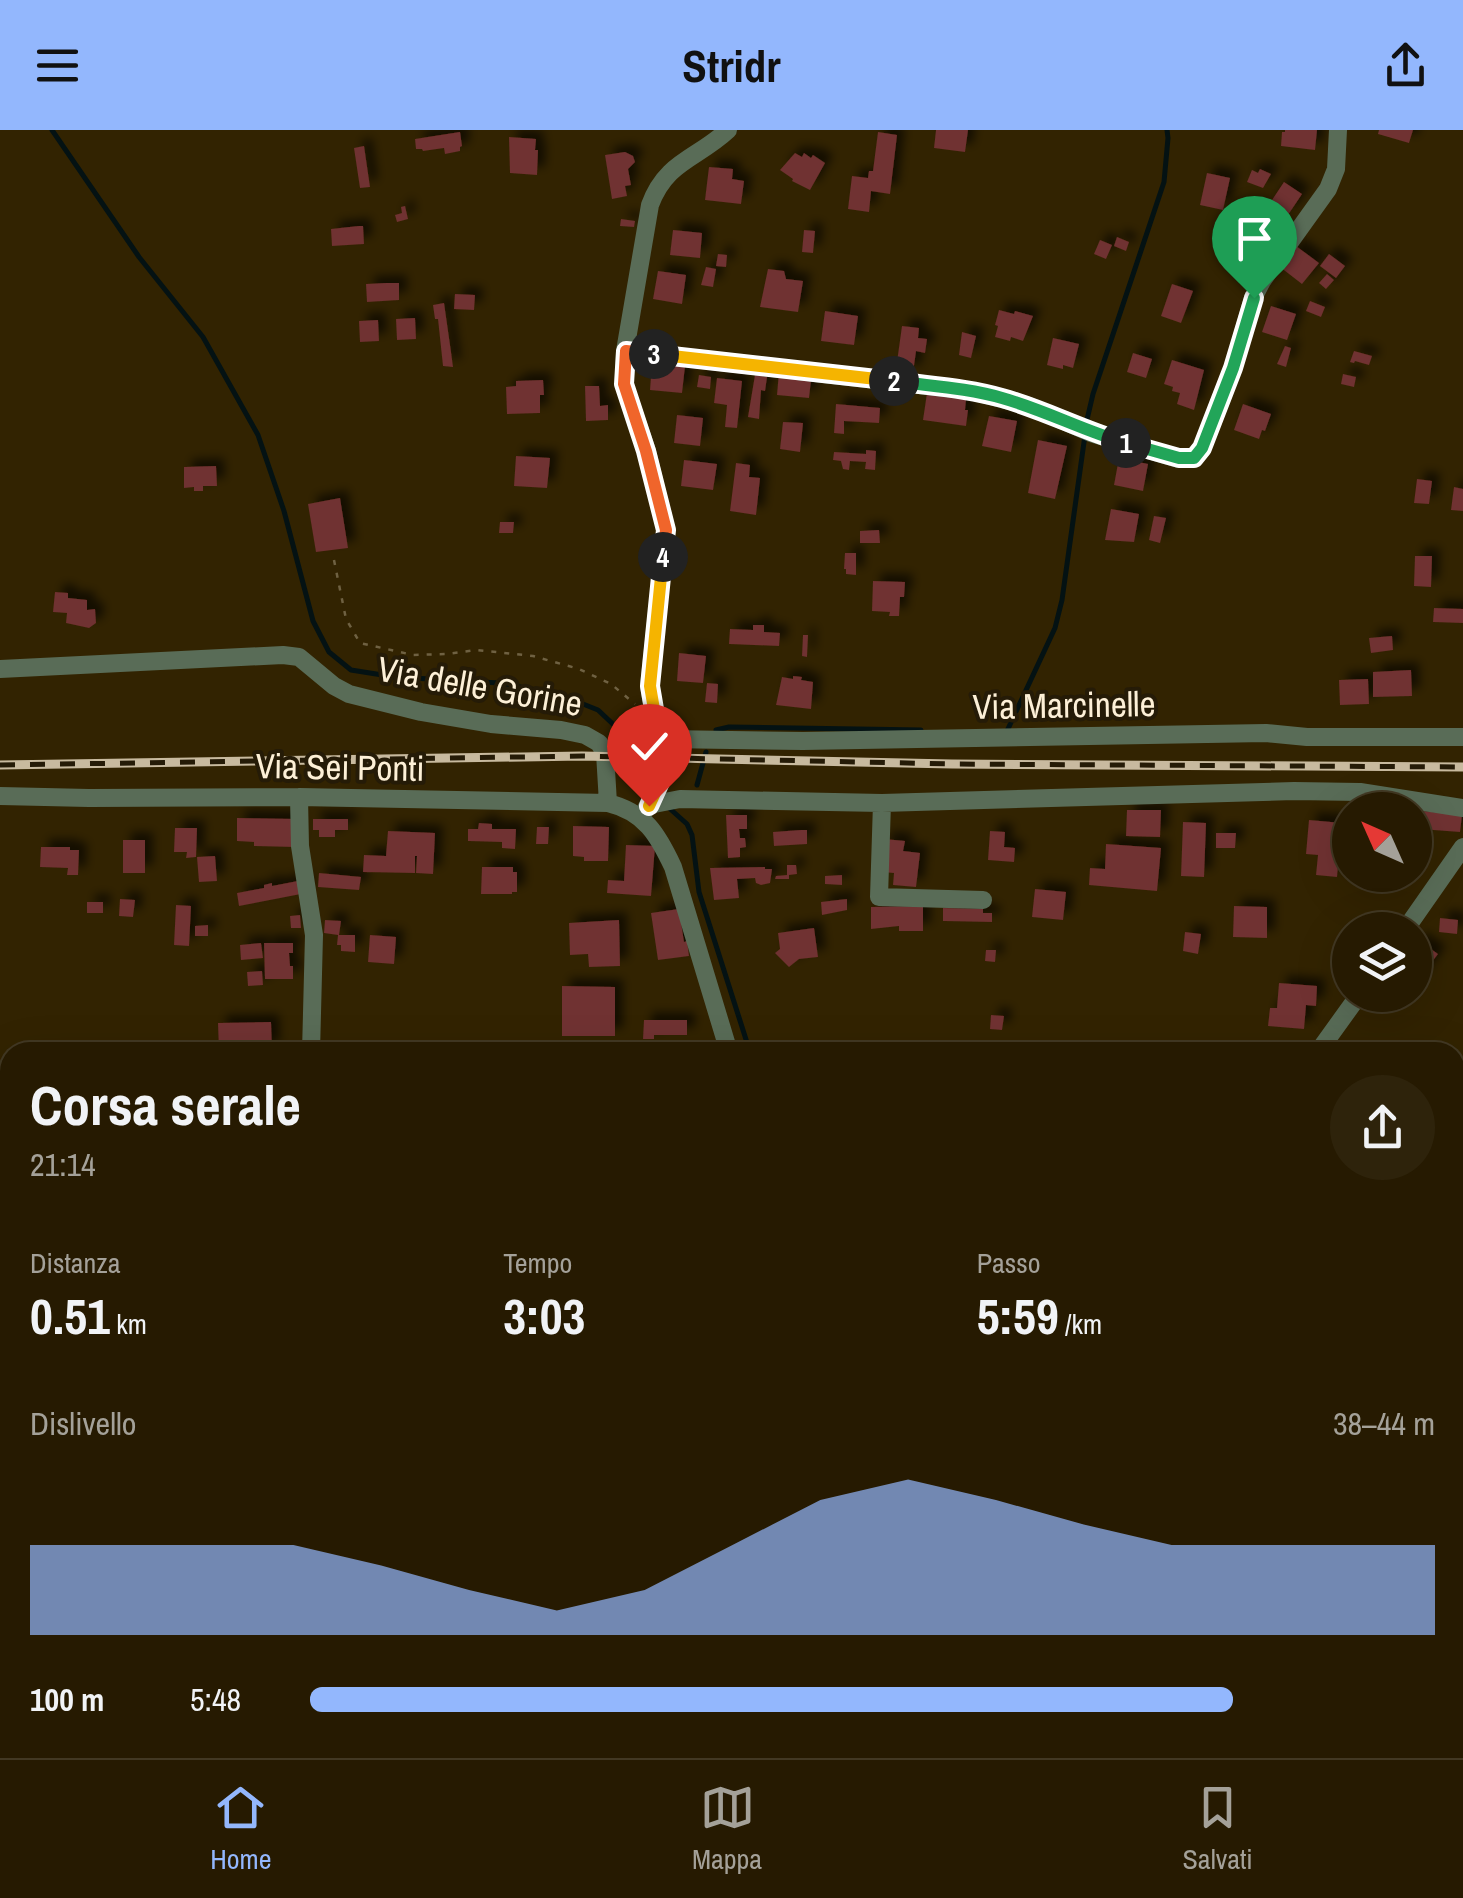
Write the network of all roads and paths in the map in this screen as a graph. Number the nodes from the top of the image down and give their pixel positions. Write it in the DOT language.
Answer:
graph roads {
  1 [pos="728,130"];
  2 [pos="1338,130"];
  3 [pos="626,351"];
  4 [pos="334,560"];
  5 [pos="0,669"];
  6 [pos="656,721"];
  7 [pos="1463,737"];
  8 [pos="666,739"];
  9 [pos="0,796"];
  10 [pos="299,797"];
  11 [pos="608,803"];
  12 [pos="882,804"];
  13 [pos="1463,808"];
  14 [pos="644,811"];
  15 [pos="1463,847"];
  16 [pos="983,900"];
  17 [pos="1417,912"];
  18 [pos="1346,1012"];
  19 [pos="311,1042"];
  20 [pos="726,1042"];
  21 [pos="1325,1042"];
  1 -- 3 [label="street"];
  2 -- 3 [label="street"];
  3 -- 6 [label="street"];
  4 -- 6 [label="path"];
  5 -- 11 [label="street, Via delle Gorine"];
  6 -- 8 [label="street"];
  7 -- 8 [label="street, Via Marcinelle"];
  8 -- 14 [label="street"];
  9 -- 10 [label="street, Via Sei Ponti"];
  10 -- 11 [label="street, Via Sei Ponti"];
  10 -- 19 [label="street"];
  11 -- 14 [label="street, Via Sei Ponti"];
  12 -- 13 [label="street"];
  12 -- 14 [label="street"];
  12 -- 16 [label="street"];
  14 -- 20 [label="street, Via Sei Ponti"];
  15 -- 17 [label="street"];
  18 -- 21 [label="street"];
}
